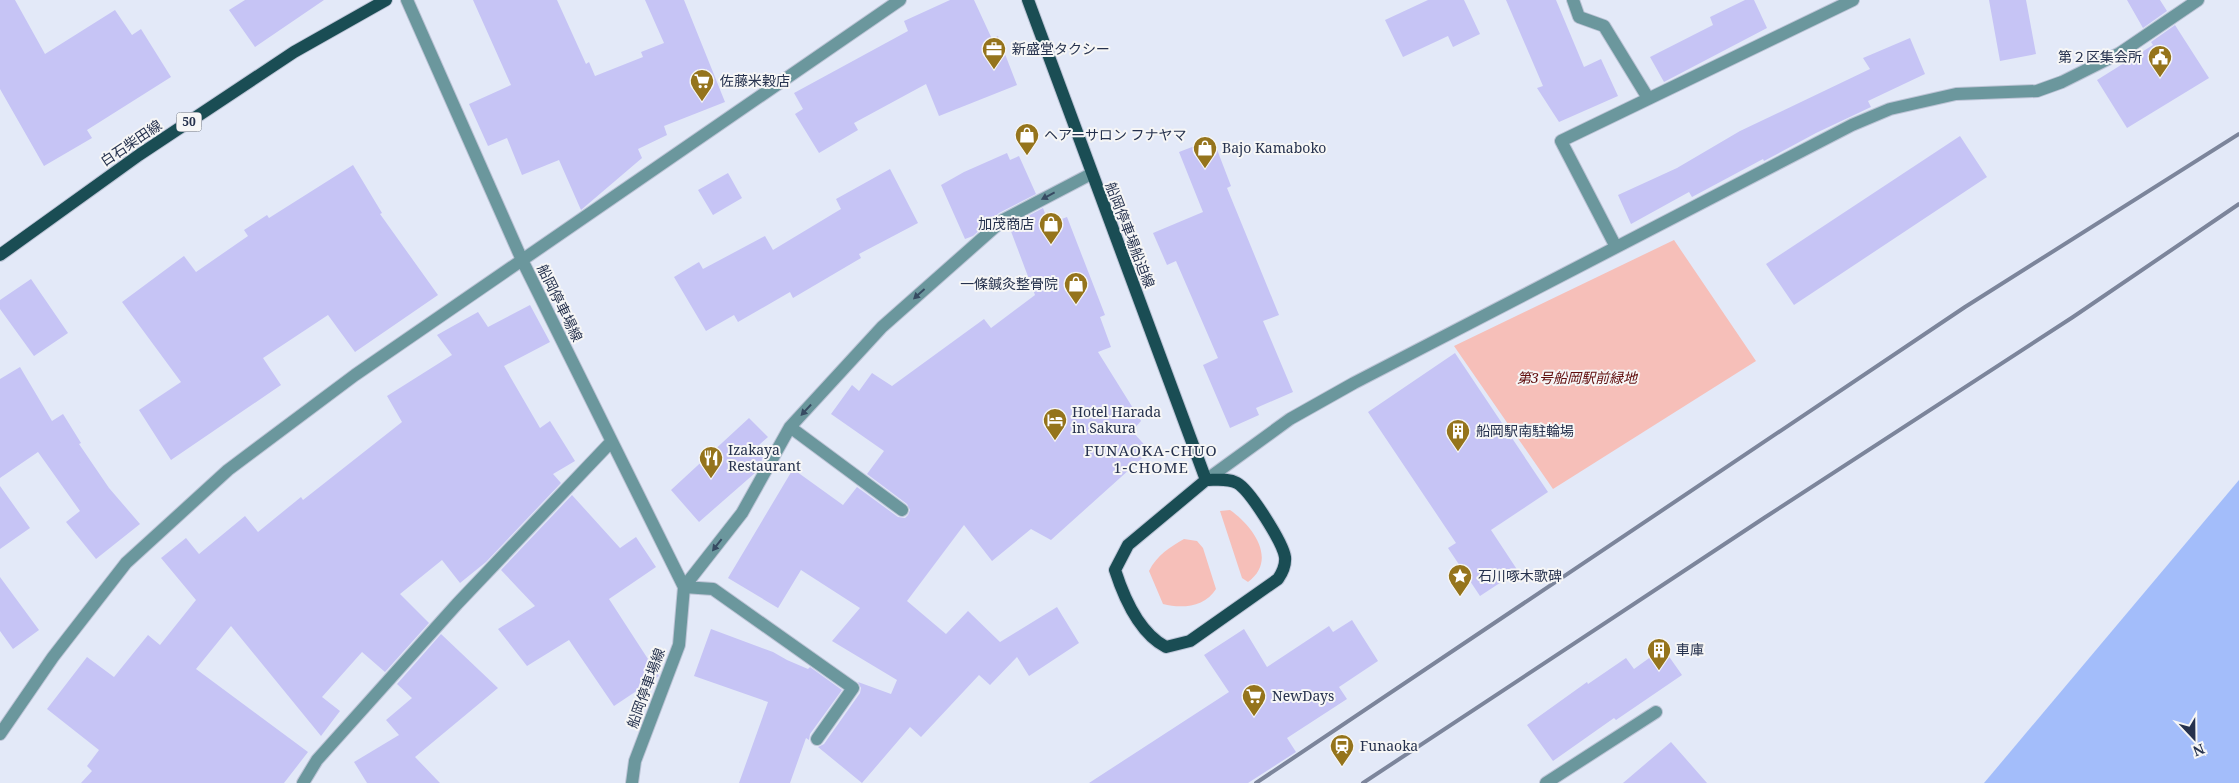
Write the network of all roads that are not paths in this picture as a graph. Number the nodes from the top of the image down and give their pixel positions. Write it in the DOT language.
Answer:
graph roads {
  1 [pos="386,0"];
  2 [pos="407,0"];
  3 [pos="900,0"];
  4 [pos="1028,0"];
  5 [pos="1573,0"];
  6 [pos="1853,0"];
  7 [pos="2198,0"];
  8 [pos="1648,98"];
  9 [pos="1091,174"];
  10 [pos="1616,247"];
  11 [pos="0,255"];
  12 [pos="522,260"];
  13 [pos="790,427"];
  14 [pos="612,442"];
  15 [pos="1206,480"];
  16 [pos="902,510"];
  17 [pos="684,587"];
  18 [pos="1656,712"];
  19 [pos="0,734"];
  20 [pos="817,738"];
  21 [pos="303,783"];
  22 [pos="632,783"];
  23 [pos="1546,783"];
  1 -- 11 [label="main road, 白石柴田線 / 50"];
  2 -- 12 [label="street"];
  3 -- 12 [label="street, 船岡停車場線"];
  4 -- 9 [label="main road, 船岡停車場船迫線"];
  5 -- 8 [label="street"];
  6 -- 8 [label="street"];
  7 -- 10 [label="street"];
  8 -- 10 [label="street"];
  9 -- 13 [label="street, one-way"];
  9 -- 15 [label="main road, 船岡停車場船迫線"];
  10 -- 15 [label="street"];
  12 -- 14 [label="street, 船岡停車場線"];
  12 -- 19 [label="street"];
  13 -- 16 [label="street"];
  13 -- 17 [label="street, one-way"];
  14 -- 17 [label="street, 船岡停車場線"];
  14 -- 21 [label="street"];
  15 -- 15 [label="main road"];
  17 -- 20 [label="street"];
  17 -- 22 [label="street, 船岡停車場線"];
  18 -- 23 [label="street"];
}
